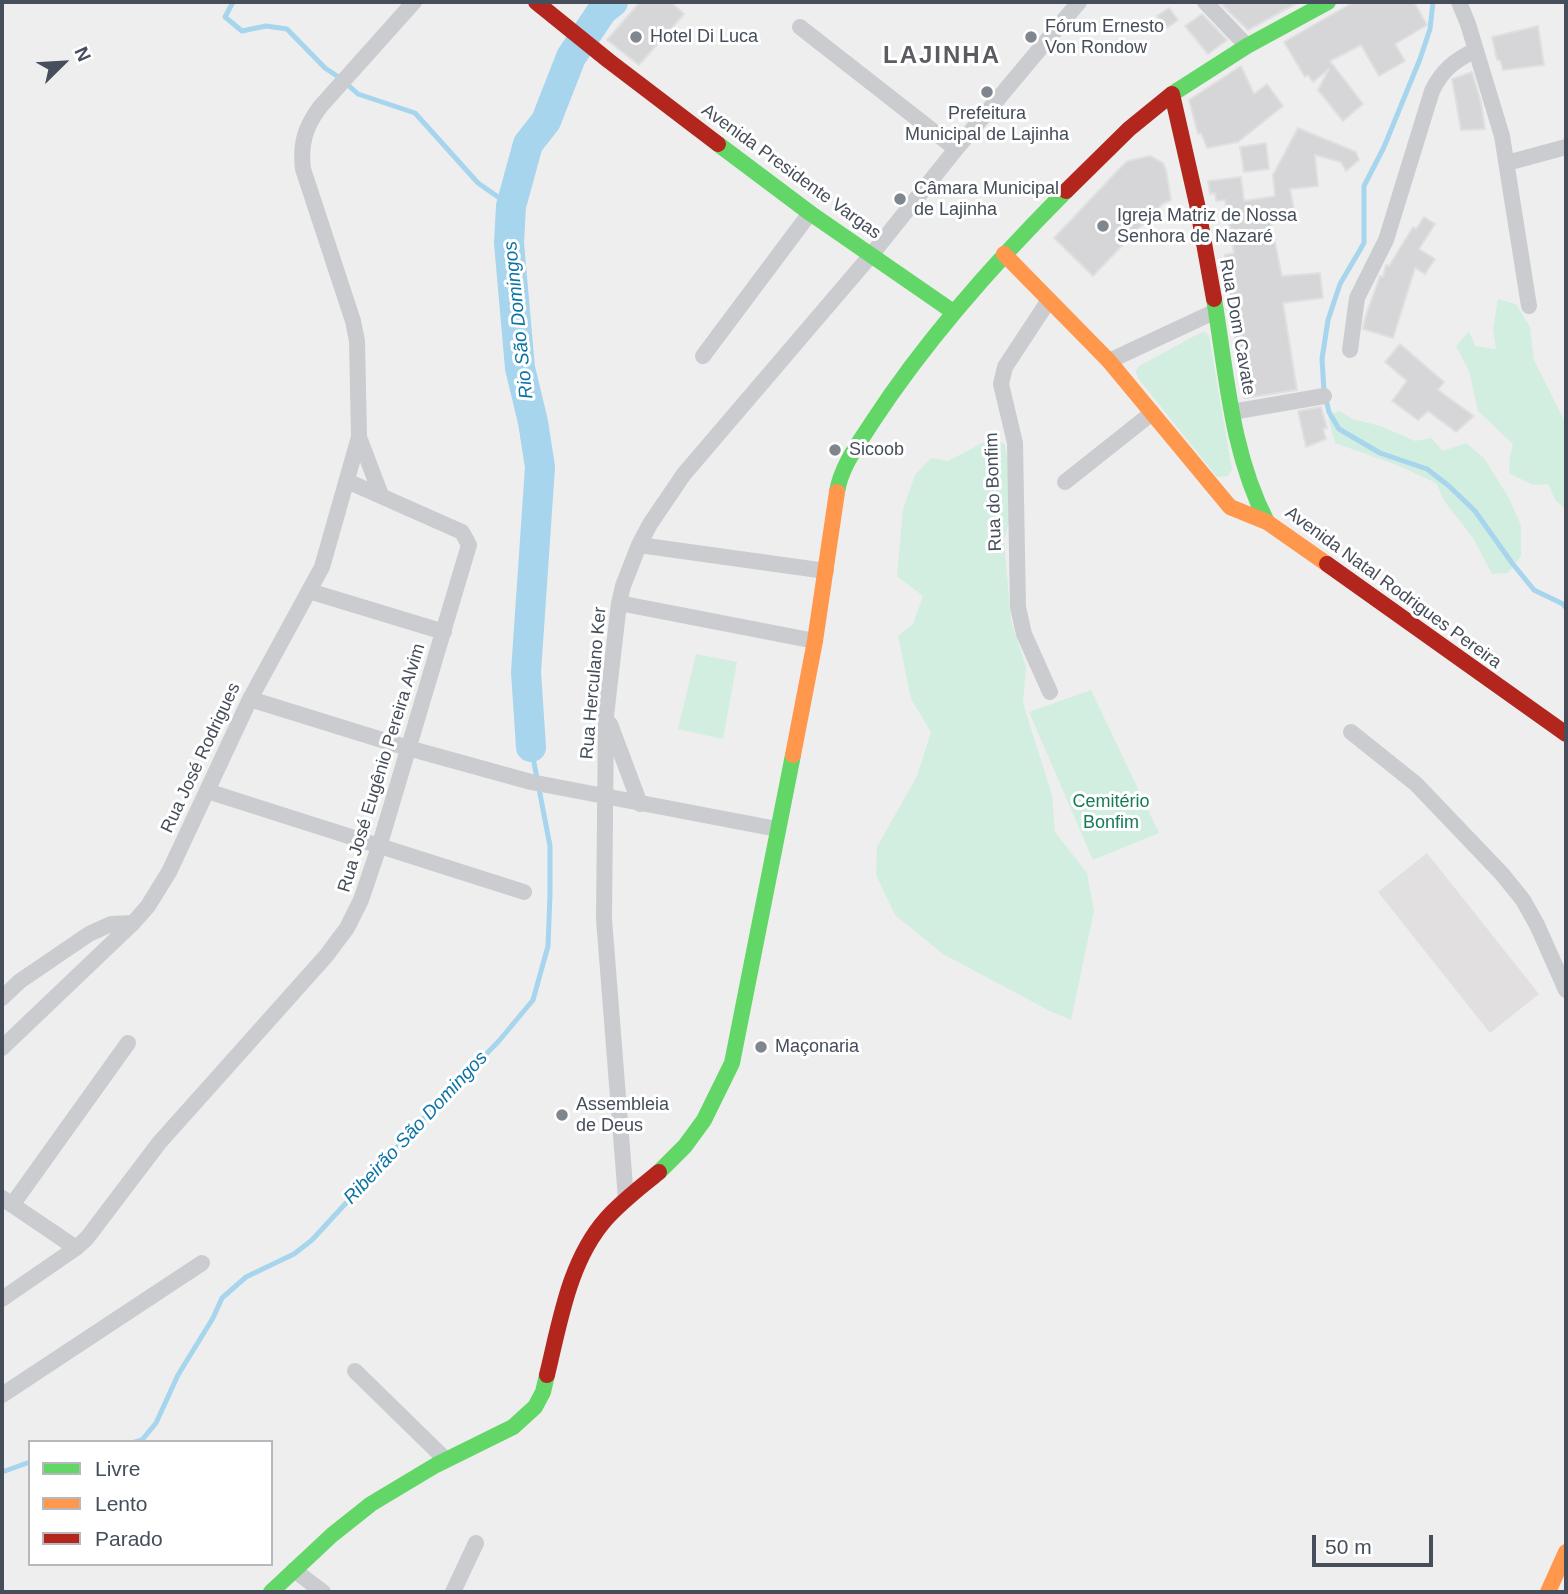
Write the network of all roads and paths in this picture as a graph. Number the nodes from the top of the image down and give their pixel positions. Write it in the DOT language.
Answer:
graph roads {
  1 [pos="414,2"];
  2 [pos="536,2"];
  3 [pos="1079,2"];
  4 [pos="1205,2"];
  5 [pos="1328,2"];
  6 [pos="1459,2"];
  7 [pos="800,27"];
  8 [pos="1247,46"];
  9 [pos="1476,50"];
  10 [pos="1172,94"];
  11 [pos="1566,147"];
  12 [pos="956,149"];
  13 [pos="1507,163"];
  14 [pos="810,213"];
  15 [pos="872,254"];
  16 [pos="1004,254"];
  17 [pos="1049,300"];
  18 [pos="1529,306"];
  19 [pos="952,311"];
  20 [pos="1216,311"];
  21 [pos="1350,350"];
  22 [pos="703,356"];
  23 [pos="1109,361"];
  24 [pos="1324,396"];
  25 [pos="1232,412"];
  26 [pos="1152,413"];
  27 [pos="359,437"];
  28 [pos="346,481"];
  29 [pos="1065,482"];
  30 [pos="1248,484"];
  31 [pos="381,495"];
  32 [pos="1230,507"];
  33 [pos="1267,522"];
  34 [pos="639,545"];
  35 [pos="826,571"];
  36 [pos="309,591"];
  37 [pos="619,603"];
  38 [pos="444,632"];
  39 [pos="815,641"];
  40 [pos="1050,692"];
  41 [pos="250,699"];
  42 [pos="606,716"];
  43 [pos="1351,732"];
  44 [pos="1566,734"];
  45 [pos="408,748"];
  46 [pos="207,791"];
  47 [pos="605,796"];
  48 [pos="640,804"];
  49 [pos="777,829"];
  50 [pos="379,847"];
  51 [pos="524,892"];
  52 [pos="133,923"];
  53 [pos="1566,990"];
  54 [pos="2,999"];
  55 [pos="128,1043"];
  56 [pos="2,1048"];
  57 [pos="626,1199"];
  58 [pos="7,1202"];
  59 [pos="76,1248"];
  60 [pos="202,1264"];
  61 [pos="2,1299"];
  62 [pos="355,1371"];
  63 [pos="2,1395"];
  64 [pos="445,1459"];
  65 [pos="476,1543"];
  66 [pos="1565,1560"];
  67 [pos="295,1570"];
  68 [pos="271,1592"];
  69 [pos="323,1592"];
  70 [pos="453,1592"];
  71 [pos="1548,1592"];
  1 -- 27 [label="street, Rua José Rodrigues"];
  2 -- 14 [label="main road, Avenida Presidente Vargas"];
  3 -- 12 [label="street, Rua Herculano Ker"];
  4 -- 8 [label="street"];
  5 -- 8 [label="main road"];
  6 -- 9 [label="street"];
  7 -- 12 [label="street"];
  8 -- 10 [label="main road"];
  9 -- 13 [label="street"];
  9 -- 21 [label="street"];
  10 -- 16 [label="main road"];
  10 -- 20 [label="main road, Rua Dom Cavate"];
  11 -- 13 [label="street"];
  12 -- 15 [label="street, Rua Herculano Ker"];
  13 -- 18 [label="street"];
  14 -- 15 [label="main road, Avenida Presidente Vargas"];
  14 -- 22 [label="street"];
  15 -- 19 [label="main road, Avenida Presidente Vargas"];
  15 -- 34 [label="street, Rua Herculano Ker"];
  16 -- 17 [label="main road, Avenida Natal Rodrigues Pereira"];
  16 -- 19 [label="main road"];
  17 -- 23 [label="main road, Avenida Natal Rodrigues Pereira"];
  17 -- 40 [label="street, Rua do Bonfim"];
  19 -- 35 [label="main road"];
  20 -- 23 [label="street"];
  20 -- 25 [label="main road, Rua Dom Cavate"];
  23 -- 26 [label="main road, Avenida Natal Rodrigues Pereira"];
  24 -- 25 [label="street"];
  25 -- 30 [label="main road, Rua Dom Cavate"];
  26 -- 29 [label="street"];
  26 -- 32 [label="main road, Avenida Natal Rodrigues Pereira"];
  27 -- 28 [label="street, Rua José Rodrigues"];
  27 -- 31 [label="street, Rua José Rodrigues"];
  28 -- 31 [label="street, Rua José Eugênio Pereira Alvim"];
  28 -- 36 [label="street, Rua José Rodrigues"];
  30 -- 32 [label="main road"];
  30 -- 33 [label="main road, Rua Dom Cavate"];
  31 -- 38 [label="street, Rua José Eugênio Pereira Alvim"];
  32 -- 33 [label="main road, Avenida Natal Rodrigues Pereira"];
  33 -- 44 [label="main road, Avenida Natal Rodrigues Pereira"];
  34 -- 35 [label="street"];
  34 -- 37 [label="street, Rua Herculano Ker"];
  35 -- 39 [label="main road"];
  36 -- 38 [label="street"];
  36 -- 41 [label="street, Rua José Rodrigues"];
  37 -- 39 [label="street"];
  37 -- 42 [label="street, Rua Herculano Ker"];
  38 -- 45 [label="street, Rua José Eugênio Pereira Alvim"];
  39 -- 49 [label="main road"];
  41 -- 45 [label="street"];
  41 -- 46 [label="street, Rua José Rodrigues"];
  42 -- 47 [label="street, Rua Herculano Ker"];
  42 -- 48 [label="street"];
  43 -- 53 [label="street"];
  45 -- 47 [label="street"];
  45 -- 50 [label="street, Rua José Eugênio Pereira Alvim"];
  46 -- 50 [label="street"];
  46 -- 52 [label="street, Rua José Rodrigues"];
  47 -- 48 [label="street"];
  47 -- 57 [label="street, Rua Herculano Ker"];
  48 -- 49 [label="street"];
  49 -- 57 [label="main road"];
  50 -- 51 [label="street"];
  50 -- 59 [label="street, Rua José Eugênio Pereira Alvim"];
  52 -- 54 [label="street"];
  52 -- 56 [label="street, Rua José Rodrigues"];
  55 -- 58 [label="street"];
  57 -- 64 [label="main road"];
  58 -- 59 [label="street"];
  59 -- 61 [label="street, Rua José Eugênio Pereira Alvim"];
  60 -- 63 [label="street"];
  62 -- 64 [label="street"];
  64 -- 67 [label="main road"];
  65 -- 70 [label="street"];
  66 -- 71 [label="main road"];
  67 -- 68 [label="main road"];
  67 -- 69 [label="street"];
}
